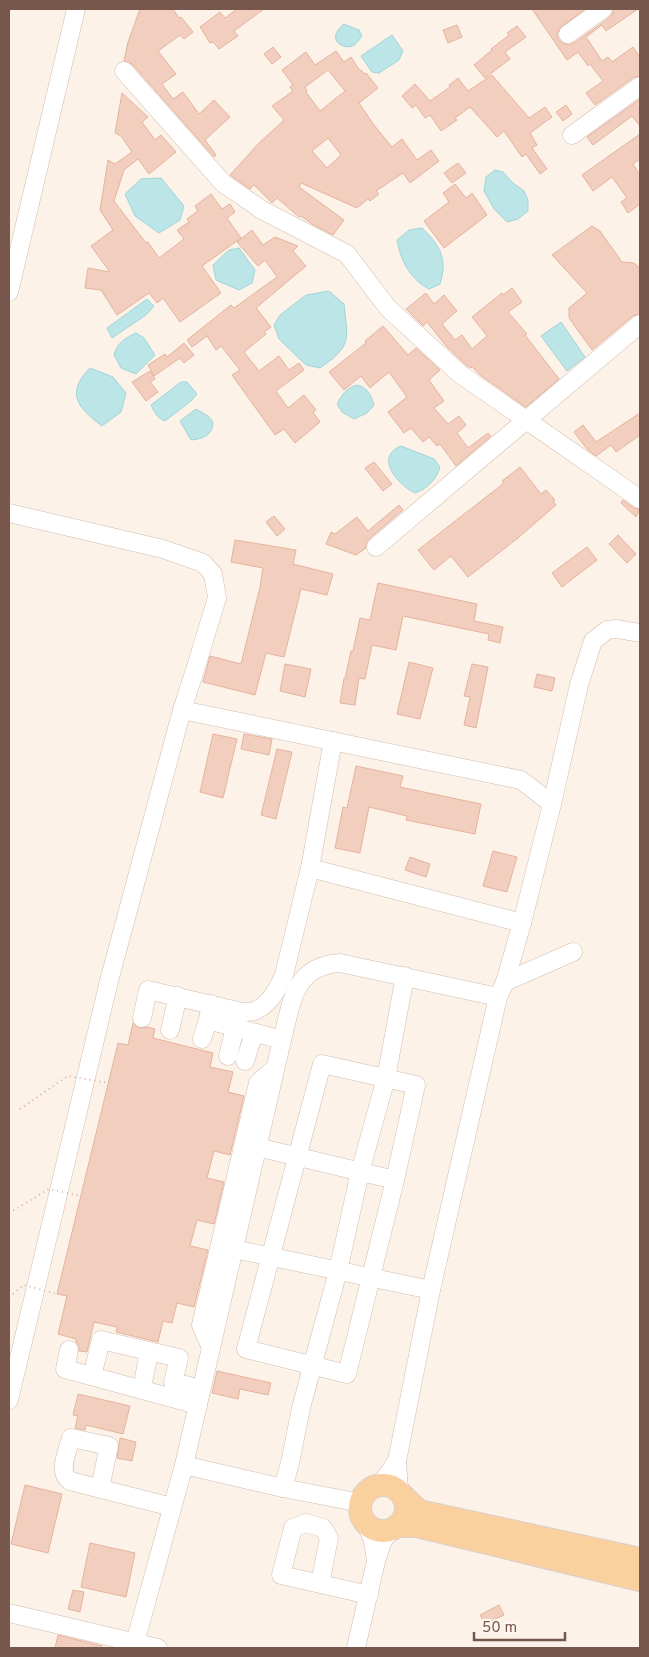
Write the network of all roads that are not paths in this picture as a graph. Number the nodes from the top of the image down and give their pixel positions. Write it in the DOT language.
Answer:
graph roads {
  1 [pos="76,9"];
  2 [pos="603,9"];
  3 [pos="568,34"];
  4 [pos="124,71"];
  5 [pos="640,86"];
  6 [pos="572,135"];
  7 [pos="9,292"];
  8 [pos="640,324"];
  9 [pos="526,420"];
  10 [pos="640,499"];
  11 [pos="9,513"];
  12 [pos="376,547"];
  13 [pos="640,633"];
  14 [pos="182,710"];
  15 [pos="333,741"];
  16 [pos="552,804"];
  17 [pos="310,868"];
  18 [pos="522,923"];
  19 [pos="573,952"];
  20 [pos="404,976"];
  21 [pos="501,990"];
  22 [pos="178,996"];
  23 [pos="210,1012"];
  24 [pos="142,1018"];
  25 [pos="235,1028"];
  26 [pos="170,1030"];
  27 [pos="254,1033"];
  28 [pos="202,1039"];
  29 [pos="282,1040"];
  30 [pos="228,1056"];
  31 [pos="245,1061"];
  32 [pos="276,1068"];
  33 [pos="386,1078"];
  34 [pos="257,1148"];
  35 [pos="296,1156"];
  36 [pos="360,1172"];
  37 [pos="395,1180"];
  38 [pos="234,1249"];
  39 [pos="270,1256"];
  40 [pos="338,1271"];
  41 [pos="370,1277"];
  42 [pos="431,1290"];
  43 [pos="211,1348"];
  44 [pos="69,1350"];
  45 [pos="149,1352"];
  46 [pos="312,1366"];
  47 [pos="92,1376"];
  48 [pos="144,1378"];
  49 [pos="199,1397"];
  50 [pos="9,1400"];
  51 [pos="184,1465"];
  52 [pos="100,1488"];
  53 [pos="283,1488"];
  54 [pos="394,1490"];
  55 [pos="172,1507"];
  56 [pos="363,1513"];
  57 [pos="395,1527"];
  58 [pos="640,1559"];
  59 [pos="376,1560"];
  60 [pos="640,1580"];
  61 [pos="320,1584"];
  62 [pos="369,1596"];
  63 [pos="9,1613"];
  64 [pos="135,1643"];
  65 [pos="158,1648"];
  66 [pos="356,1648"];
  1 -- 7 [label="street"];
  2 -- 3 [label="street"];
  4 -- 9 [label="street"];
  5 -- 6 [label="street"];
  8 -- 9 [label="street"];
  9 -- 10 [label="street"];
  9 -- 12 [label="street"];
  11 -- 14 [label="street"];
  13 -- 16 [label="street"];
  14 -- 15 [label="street"];
  14 -- 50 [label="street"];
  15 -- 16 [label="street"];
  15 -- 17 [label="street"];
  16 -- 18 [label="street"];
  17 -- 18 [label="street"];
  17 -- 23 [label="street"];
  18 -- 21 [label="street"];
  19 -- 21 [label="street"];
  20 -- 21 [label="street"];
  20 -- 29 [label="street"];
  20 -- 33 [label="street"];
  21 -- 42 [label="street"];
  22 -- 23 [label="street"];
  22 -- 24 [label="street"];
  22 -- 26 [label="street"];
  23 -- 25 [label="street"];
  23 -- 28 [label="street"];
  25 -- 27 [label="street"];
  25 -- 30 [label="street"];
  27 -- 29 [label="street"];
  27 -- 31 [label="street"];
  29 -- 32 [label="street"];
  32 -- 34 [label="street"];
  32 -- 43 [label="street"];
  33 -- 35 [label="street"];
  33 -- 36 [label="street"];
  33 -- 37 [label="street"];
  34 -- 35 [label="street"];
  34 -- 38 [label="street"];
  35 -- 36 [label="street"];
  35 -- 39 [label="street"];
  36 -- 37 [label="street"];
  36 -- 40 [label="street"];
  37 -- 41 [label="street"];
  38 -- 39 [label="street"];
  38 -- 43 [label="street"];
  39 -- 40 [label="street"];
  39 -- 46 [label="street"];
  40 -- 41 [label="street"];
  40 -- 46 [label="street"];
  41 -- 42 [label="street"];
  41 -- 46 [label="street"];
  42 -- 54 [label="street"];
  43 -- 49 [label="street"];
  44 -- 47 [label="street"];
  45 -- 47 [label="street"];
  45 -- 48 [label="street"];
  45 -- 49 [label="street"];
  46 -- 53 [label="street"];
  47 -- 49 [label="street"];
  49 -- 51 [label="street"];
  51 -- 53 [label="street"];
  51 -- 55 [label="street"];
  52 -- 55 [label="street"];
  53 -- 56 [label="street"];
  54 -- 56 [label="main road"];
  54 -- 57 [label="main road"];
  54 -- 58 [label="main road"];
  55 -- 64 [label="street"];
  56 -- 57 [label="main road"];
  56 -- 59 [label="street"];
  57 -- 59 [label="street"];
  57 -- 60 [label="main road"];
  59 -- 62 [label="street"];
  61 -- 62 [label="street"];
  62 -- 66 [label="street"];
  63 -- 64 [label="street"];
  64 -- 65 [label="street"];
}
